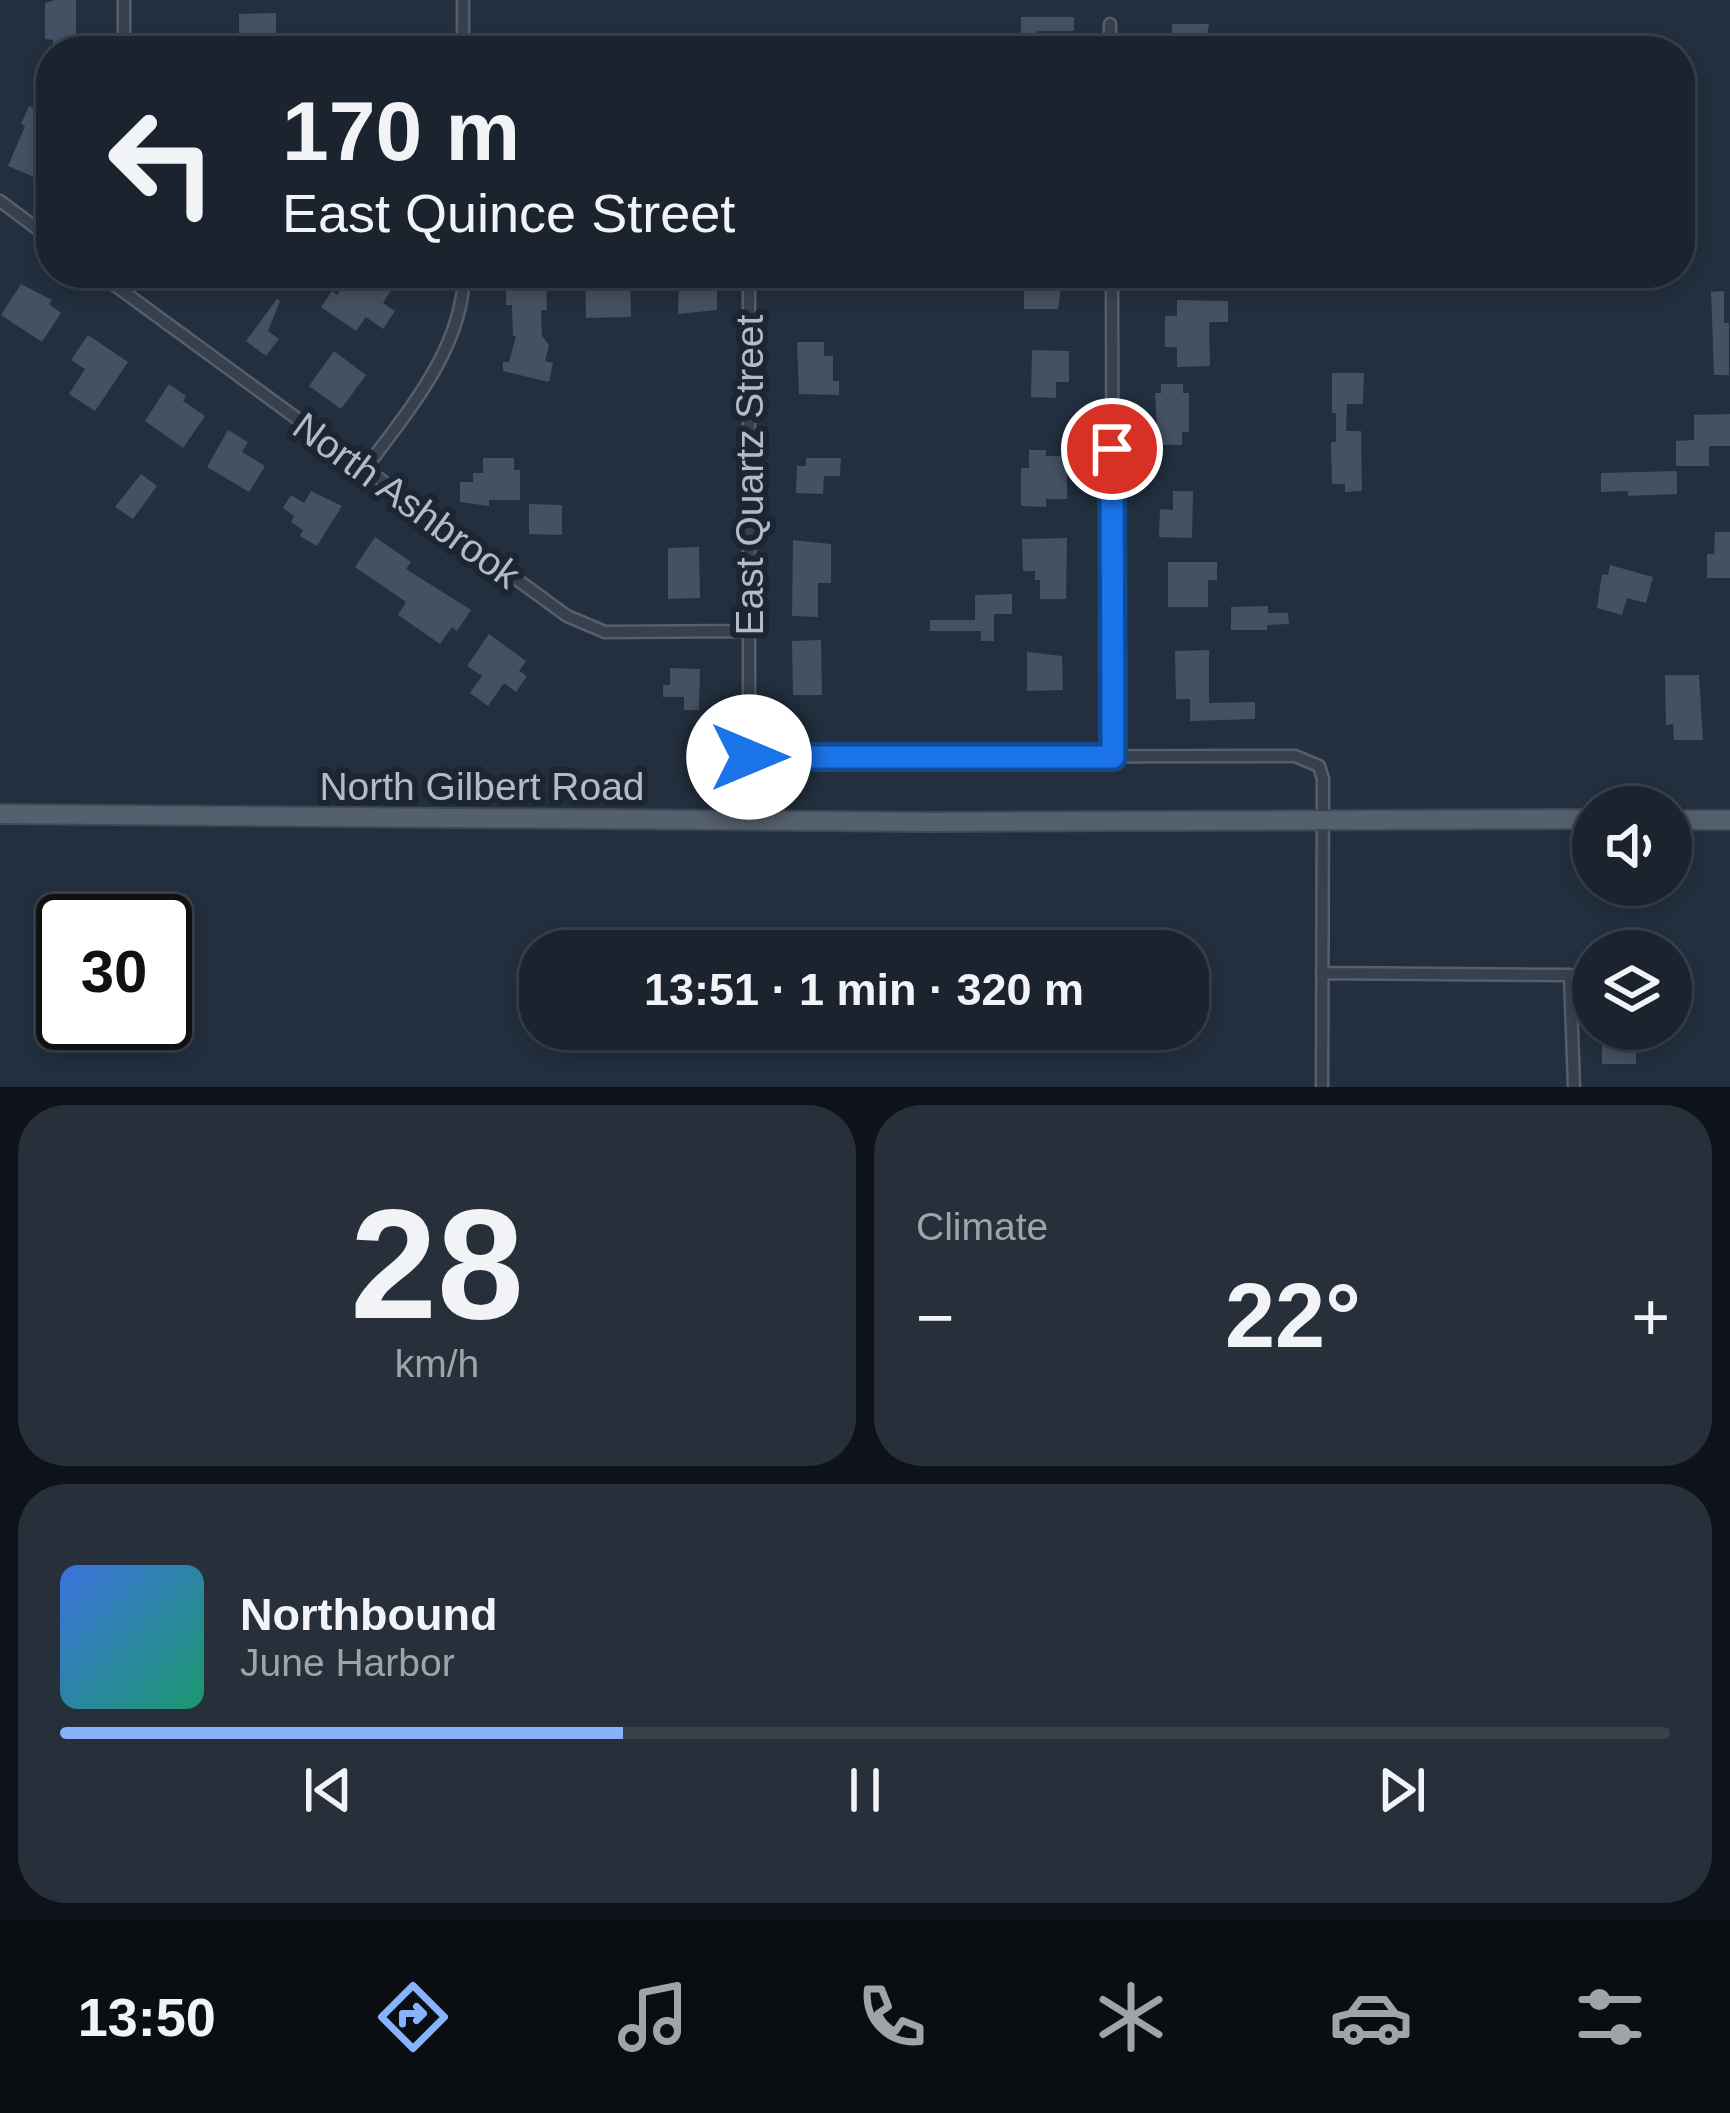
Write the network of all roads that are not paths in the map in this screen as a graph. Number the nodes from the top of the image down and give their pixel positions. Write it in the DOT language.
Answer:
graph roads {
  1 [pos="124,0"];
  2 [pos="463,0"];
  3 [pos="1110,24"];
  4 [pos="124,36"];
  5 [pos="463,36"];
  6 [pos="1110,36"];
  7 [pos="0,201"];
  8 [pos="36,228"];
  9 [pos="118,288"];
  10 [pos="461,288"];
  11 [pos="749,288"];
  12 [pos="1112,288"];
  13 [pos="365,470"];
  14 [pos="749,631"];
  15 [pos="749,757"];
  16 [pos="1113,757"];
  17 [pos="0,814"];
  18 [pos="1572,819"];
  19 [pos="1323,820"];
  20 [pos="1692,820"];
  21 [pos="1730,820"];
  22 [pos="749,821"];
  23 [pos="1322,973"];
  24 [pos="1322,1087"];
  25 [pos="1574,1087"];
  1 -- 4 [label="street"];
  2 -- 5 [label="street"];
  3 -- 6 [label="street"];
  7 -- 8 [label="street"];
  9 -- 13 [label="street, North Ashbrook"];
  10 -- 13 [label="street"];
  11 -- 14 [label="street, East Quartz Street"];
  12 -- 16 [label="street"];
  13 -- 14 [label="street, North Ashbrook"];
  14 -- 15 [label="street, East Quartz Street"];
  15 -- 16 [label="street"];
  15 -- 22 [label="street, East Quartz Street"];
  16 -- 19 [label="street"];
  17 -- 22 [label="main road, North Gilbert Road"];
  18 -- 19 [label="main road, North Gilbert Road"];
  19 -- 22 [label="main road, North Gilbert Road"];
  19 -- 23 [label="street"];
  20 -- 21 [label="main road"];
  23 -- 24 [label="street"];
  23 -- 25 [label="street"];
}
